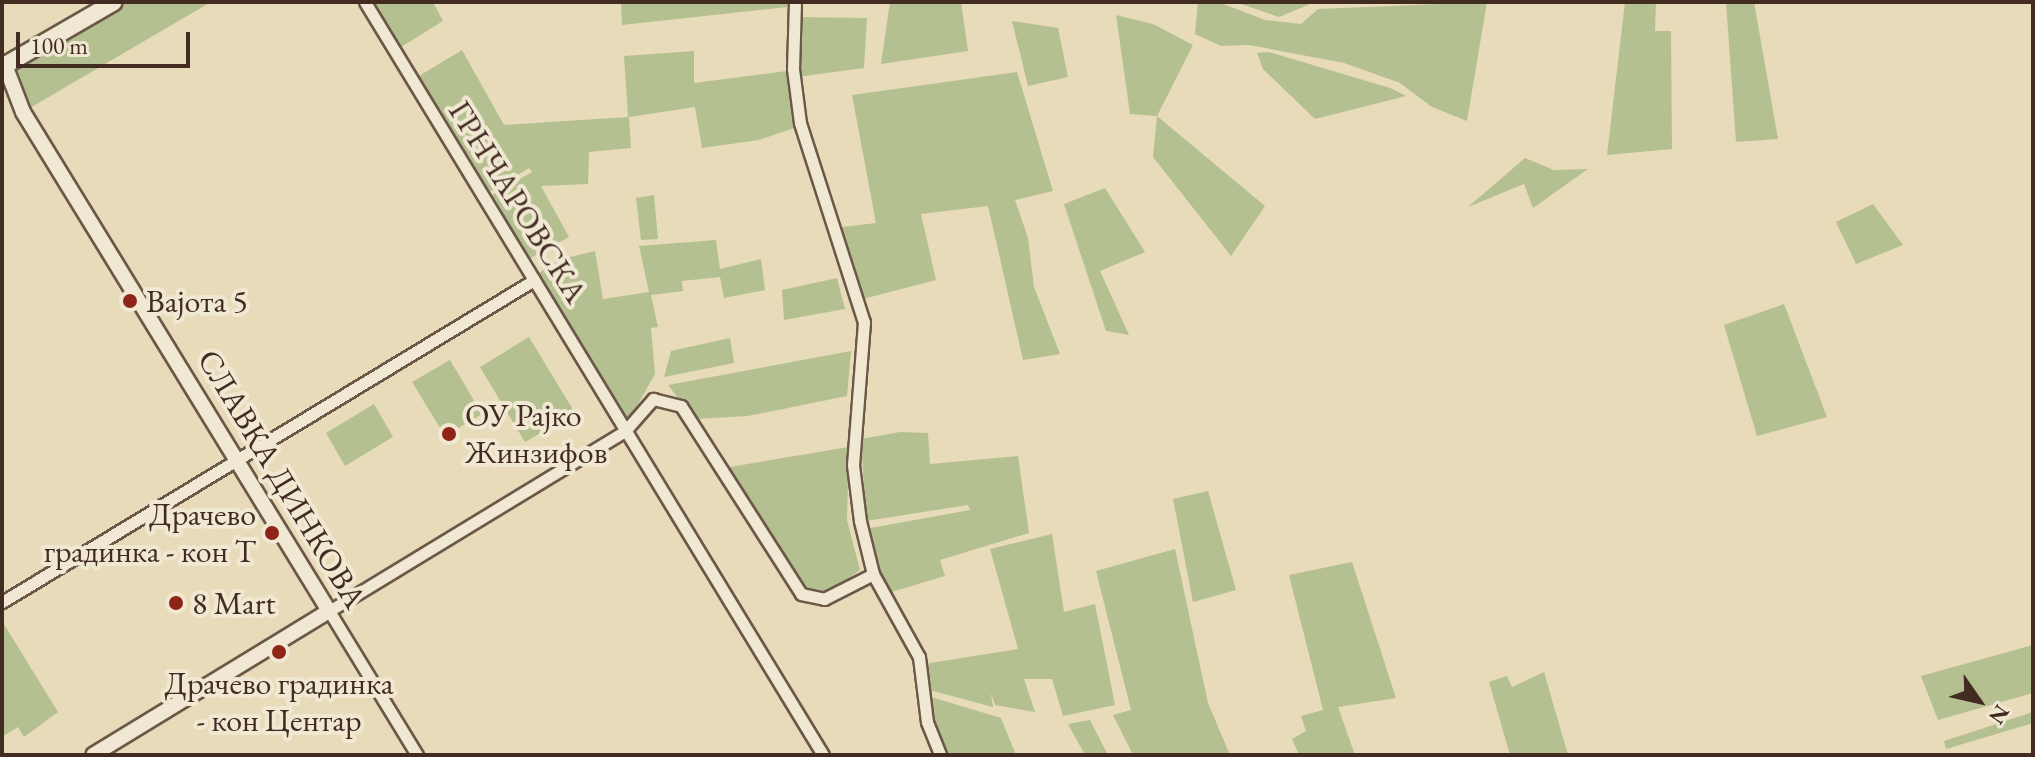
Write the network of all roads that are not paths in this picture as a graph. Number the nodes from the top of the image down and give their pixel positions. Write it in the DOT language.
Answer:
graph roads {
  1 [pos="114,2"];
  2 [pos="365,2"];
  3 [pos="795,2"];
  4 [pos="80,22"];
  5 [pos="4,66"];
  6 [pos="10,84"];
  7 [pos="534,280"];
  8 [pos="625,431"];
  9 [pos="238,458"];
  10 [pos="873,574"];
  11 [pos="2,602"];
  12 [pos="329,611"];
  13 [pos="93,755"];
  14 [pos="417,755"];
  15 [pos="823,755"];
  16 [pos="940,755"];
  1 -- 4 [label="main road"];
  2 -- 7 [label="street, ГРНЧАРОВСКА"];
  3 -- 10 [label="street"];
  4 -- 5 [label="main road"];
  4 -- 6 [label="street"];
  5 -- 6 [label="street, СЛАВКА ДИНКОВА"];
  6 -- 9 [label="street, СЛАВКА ДИНКОВА"];
  7 -- 8 [label="street, ГРНЧАРОВСКА"];
  7 -- 9 [label="street"];
  8 -- 10 [label="street"];
  8 -- 12 [label="street"];
  8 -- 15 [label="street, ГРНЧАРОВСКА"];
  9 -- 11 [label="street"];
  9 -- 12 [label="street, СЛАВКА ДИНКОВА"];
  10 -- 16 [label="street"];
  12 -- 13 [label="street"];
  12 -- 14 [label="street, СЛАВКА ДИНКОВА"];
}
